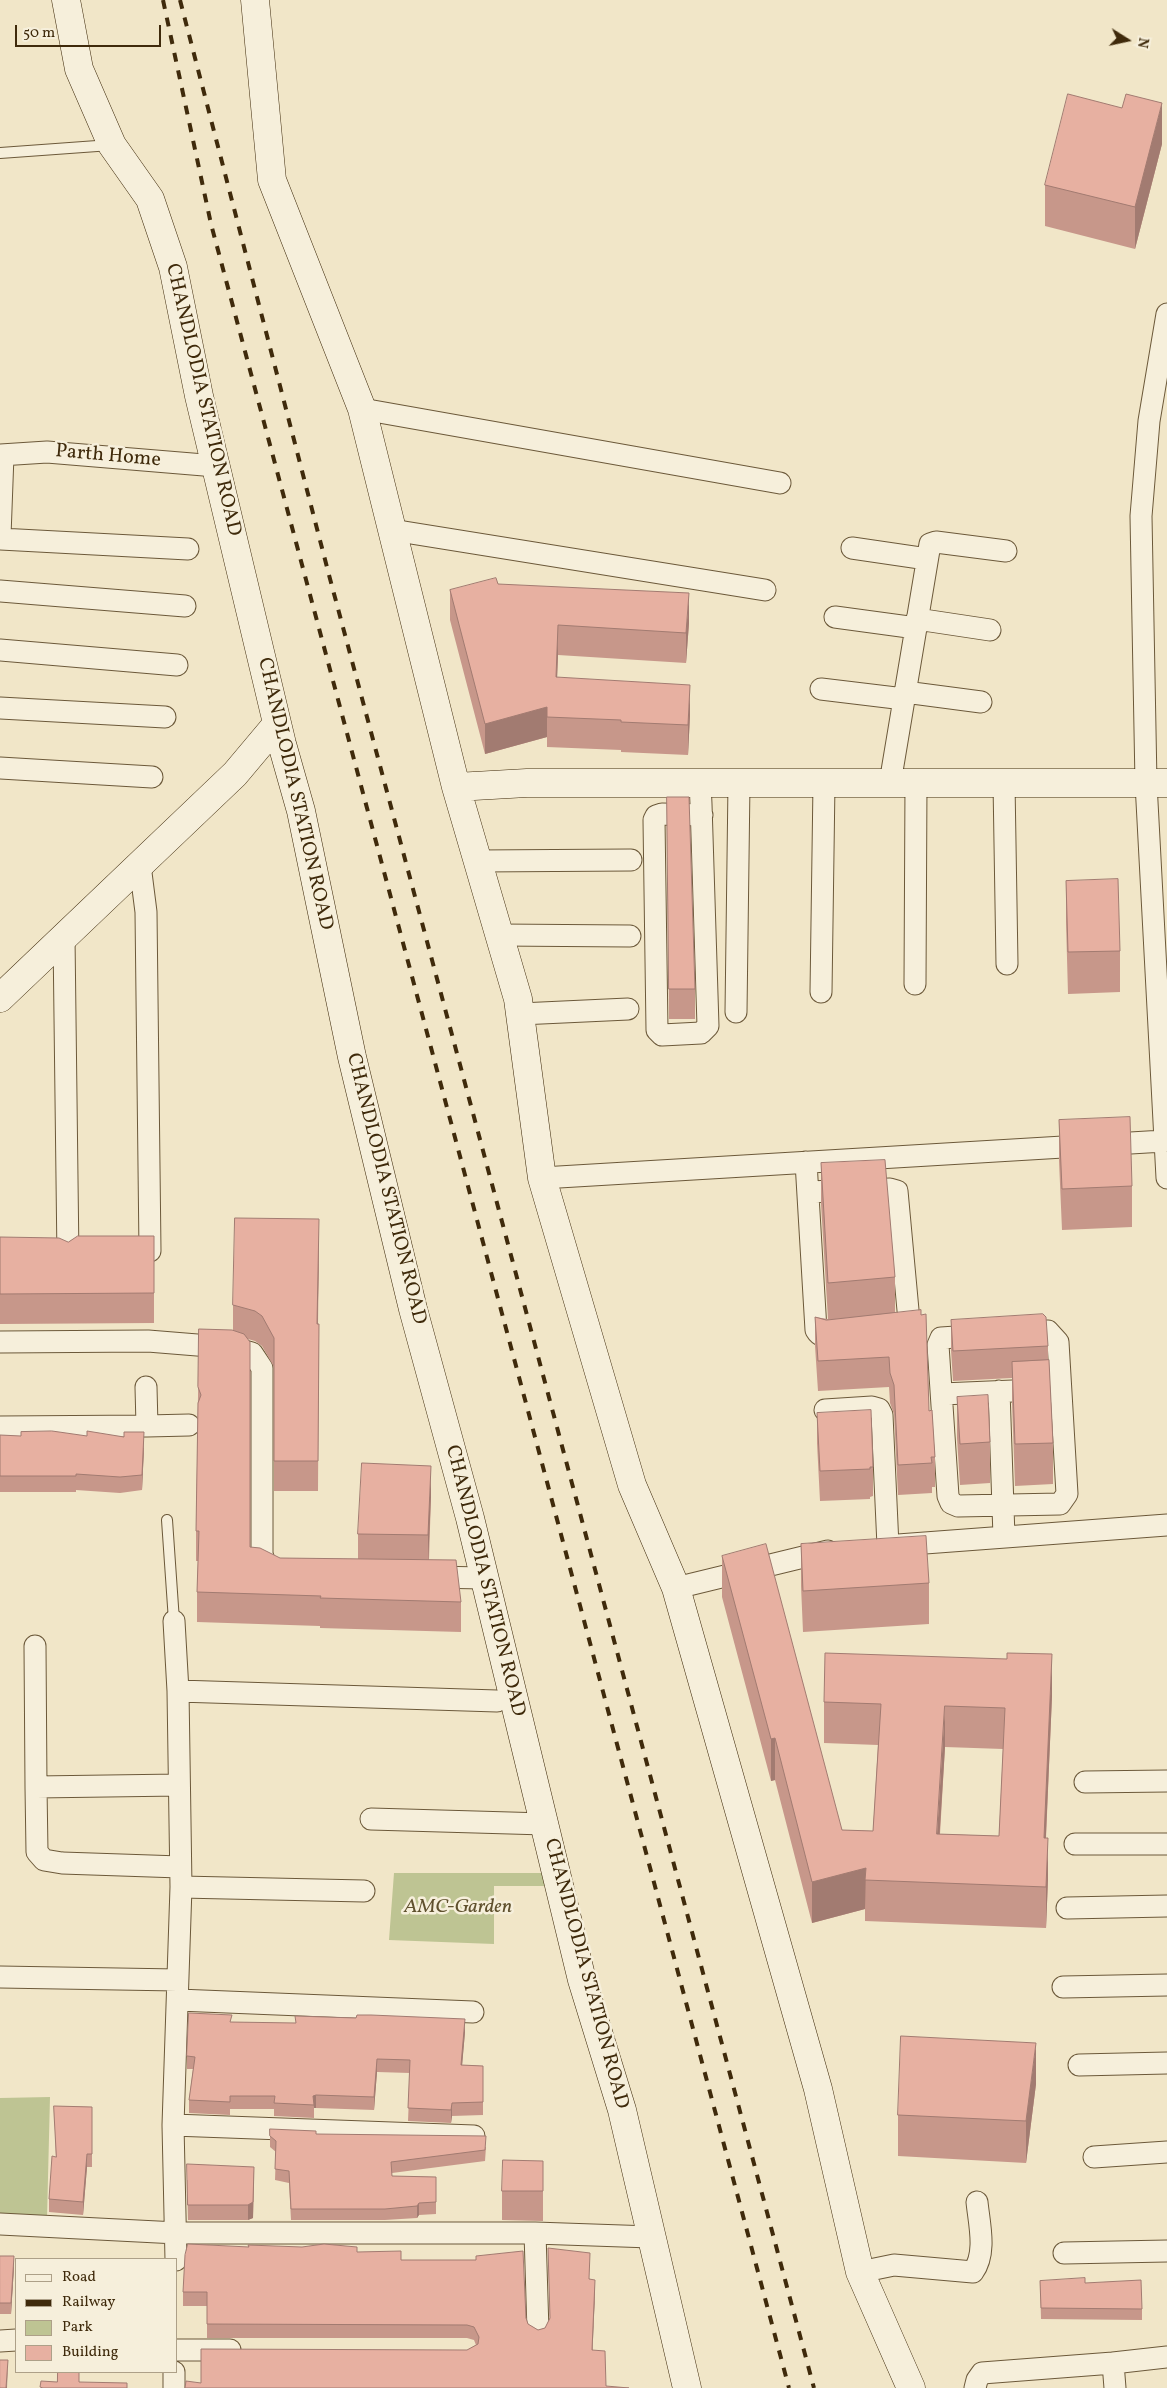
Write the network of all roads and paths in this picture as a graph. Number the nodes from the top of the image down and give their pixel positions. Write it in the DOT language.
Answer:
graph roads {
  1 [pos="66,0"];
  2 [pos="255,0"];
  3 [pos="112,145"];
  4 [pos="0,153"];
  5 [pos="1167,314"];
  6 [pos="362,409"];
  7 [pos="2,455"];
  8 [pos="216,466"];
  9 [pos="780,483"];
  10 [pos="392,530"];
  11 [pos="0,537"];
  12 [pos="852,548"];
  13 [pos="188,549"];
  14 [pos="1006,551"];
  15 [pos="928,559"];
  16 [pos="765,590"];
  17 [pos="0,591"];
  18 [pos="185,606"];
  19 [pos="835,617"];
  20 [pos="916,624"];
  21 [pos="990,630"];
  22 [pos="0,650"];
  23 [pos="177,665"];
  24 [pos="821,689"];
  25 [pos="904,695"];
  26 [pos="981,702"];
  27 [pos="0,708"];
  28 [pos="165,717"];
  29 [pos="277,724"];
  30 [pos="0,768"];
  31 [pos="152,777"];
  32 [pos="700,783"];
  33 [pos="739,783"];
  34 [pos="824,783"];
  35 [pos="903,783"];
  36 [pos="1004,783"];
  37 [pos="1157,783"];
  38 [pos="456,787"];
  39 [pos="702,816"];
  40 [pos="631,860"];
  41 [pos="478,862"];
  42 [pos="140,865"];
  43 [pos="499,935"];
  44 [pos="630,936"];
  45 [pos="64,937"];
  46 [pos="1007,964"];
  47 [pos="915,984"];
  48 [pos="821,992"];
  49 [pos="0,998"];
  50 [pos="628,1009"];
  51 [pos="736,1012"];
  52 [pos="520,1014"];
  53 [pos="1164,1141"];
  54 [pos="806,1162"];
  55 [pos="542,1178"];
  56 [pos="1167,1178"];
  57 [pos="808,1192"];
  58 [pos="150,1251"];
  59 [pos="68,1259"];
  60 [pos="878,1332"];
  61 [pos="851,1334"];
  62 [pos="0,1342"];
  63 [pos="146,1387"];
  64 [pos="1046,1389"];
  65 [pos="999,1391"];
  66 [pos="942,1394"];
  67 [pos="825,1410"];
  68 [pos="189,1425"];
  69 [pos="147,1426"];
  70 [pos="0,1427"];
  71 [pos="1004,1505"];
  72 [pos="167,1520"];
  73 [pos="1167,1525"];
  74 [pos="1004,1537"];
  75 [pos="870,1547"];
  76 [pos="290,1575"];
  77 [pos="409,1577"];
  78 [pos="485,1578"];
  79 [pos="676,1588"];
  80 [pos="174,1621"];
  81 [pos="35,1646"];
  82 [pos="178,1692"];
  83 [pos="497,1701"];
  84 [pos="1167,1780"];
  85 [pos="1085,1782"];
  86 [pos="179,1785"];
  87 [pos="36,1787"];
  88 [pos="371,1819"];
  89 [pos="544,1824"];
  90 [pos="1075,1844"];
  91 [pos="1167,1844"];
  92 [pos="181,1877"];
  93 [pos="364,1891"];
  94 [pos="1167,1906"];
  95 [pos="1067,1908"];
  96 [pos="0,1978"];
  97 [pos="1167,1985"];
  98 [pos="1063,1987"];
  99 [pos="178,1990"];
  100 [pos="473,2012"];
  101 [pos="1167,2063"];
  102 [pos="1079,2065"];
  103 [pos="172,2125"];
  104 [pos="474,2136"];
  105 [pos="1167,2152"];
  106 [pos="1094,2157"];
  107 [pos="977,2202"];
  108 [pos="0,2224"];
  109 [pos="177,2233"];
  110 [pos="535,2233"];
  111 [pos="651,2237"];
  112 [pos="1167,2251"];
  113 [pos="1064,2253"];
  114 [pos="176,2258"];
  115 [pos="860,2272"];
  116 [pos="538,2331"];
  117 [pos="0,2340"];
  118 [pos="15,2340"];
  119 [pos="178,2350"];
  120 [pos="254,2350"];
  121 [pos="1167,2357"];
  122 [pos="1113,2364"];
  123 [pos="174,2373"];
  124 [pos="174,2388"];
  125 [pos="687,2388"];
  126 [pos="911,2388"];
  127 [pos="975,2388"];
  128 [pos="1115,2388"];
  1 -- 3 [label="street, CHANDLODIA STATION ROAD"];
  2 -- 6 [label="street"];
  3 -- 4 [label="lane"];
  3 -- 8 [label="street, CHANDLODIA STATION ROAD"];
  5 -- 37 [label="street"];
  6 -- 9 [label="street"];
  6 -- 10 [label="street"];
  7 -- 8 [label="street, Parth Home"];
  7 -- 11 [label="street"];
  8 -- 29 [label="street, CHANDLODIA STATION ROAD"];
  10 -- 16 [label="street"];
  10 -- 38 [label="street"];
  11 -- 13 [label="street"];
  12 -- 15 [label="street"];
  14 -- 15 [label="street"];
  15 -- 20 [label="street"];
  17 -- 18 [label="street"];
  19 -- 20 [label="street"];
  20 -- 21 [label="street"];
  20 -- 25 [label="street"];
  22 -- 23 [label="street"];
  24 -- 25 [label="street"];
  25 -- 26 [label="street"];
  25 -- 35 [label="street"];
  27 -- 28 [label="street"];
  29 -- 42 [label="street"];
  29 -- 78 [label="street, CHANDLODIA STATION ROAD"];
  30 -- 31 [label="street"];
  32 -- 33 [label="street"];
  32 -- 38 [label="street"];
  32 -- 39 [label="street"];
  33 -- 34 [label="street"];
  33 -- 51 [label="street"];
  34 -- 35 [label="street"];
  34 -- 48 [label="street"];
  35 -- 36 [label="street"];
  35 -- 47 [label="street"];
  36 -- 37 [label="street"];
  36 -- 46 [label="street"];
  37 -- 53 [label="street"];
  38 -- 41 [label="street"];
  39 -- 39 [label="street"];
  40 -- 41 [label="street"];
  41 -- 43 [label="street"];
  42 -- 45 [label="street"];
  42 -- 58 [label="street"];
  43 -- 44 [label="street"];
  43 -- 52 [label="street"];
  45 -- 49 [label="street"];
  45 -- 59 [label="street"];
  50 -- 52 [label="street"];
  52 -- 55 [label="street"];
  53 -- 54 [label="street"];
  53 -- 56 [label="street"];
  54 -- 55 [label="street"];
  54 -- 57 [label="street"];
  55 -- 79 [label="street"];
  57 -- 60 [label="street"];
  57 -- 61 [label="street"];
  62 -- 76 [label="street"];
  63 -- 69 [label="street"];
  64 -- 65 [label="street"];
  64 -- 66 [label="street"];
  64 -- 71 [label="street"];
  65 -- 66 [label="street"];
  65 -- 71 [label="street"];
  66 -- 71 [label="street"];
  67 -- 75 [label="street"];
  68 -- 69 [label="street"];
  69 -- 70 [label="street"];
  71 -- 74 [label="street"];
  72 -- 80 [label="lane"];
  73 -- 74 [label="street"];
  74 -- 75 [label="street"];
  75 -- 79 [label="street"];
  77 -- 78 [label="street"];
  78 -- 89 [label="street, CHANDLODIA STATION ROAD"];
  79 -- 115 [label="street"];
  80 -- 82 [label="street"];
  81 -- 87 [label="street"];
  82 -- 83 [label="street"];
  82 -- 86 [label="street"];
  84 -- 85 [label="street"];
  86 -- 87 [label="street"];
  86 -- 92 [label="street"];
  87 -- 92 [label="street"];
  88 -- 89 [label="street"];
  89 -- 111 [label="street, CHANDLODIA STATION ROAD"];
  90 -- 91 [label="street"];
  92 -- 93 [label="street"];
  92 -- 99 [label="street"];
  94 -- 95 [label="street"];
  96 -- 99 [label="street"];
  97 -- 98 [label="street"];
  99 -- 100 [label="street"];
  99 -- 103 [label="street"];
  101 -- 102 [label="street"];
  103 -- 104 [label="street"];
  103 -- 109 [label="street"];
  105 -- 106 [label="street"];
  107 -- 115 [label="street"];
  108 -- 109 [label="street"];
  109 -- 110 [label="street"];
  109 -- 114 [label="street"];
  110 -- 111 [label="street"];
  110 -- 116 [label="street"];
  111 -- 125 [label="street, CHANDLODIA STATION ROAD"];
  112 -- 113 [label="street"];
  115 -- 126 [label="street"];
  117 -- 118 [label="street"];
  119 -- 120 [label="street"];
  121 -- 122 [label="street"];
  122 -- 127 [label="street"];
  122 -- 128 [label="street"];
  123 -- 124 [label="street"];
}
